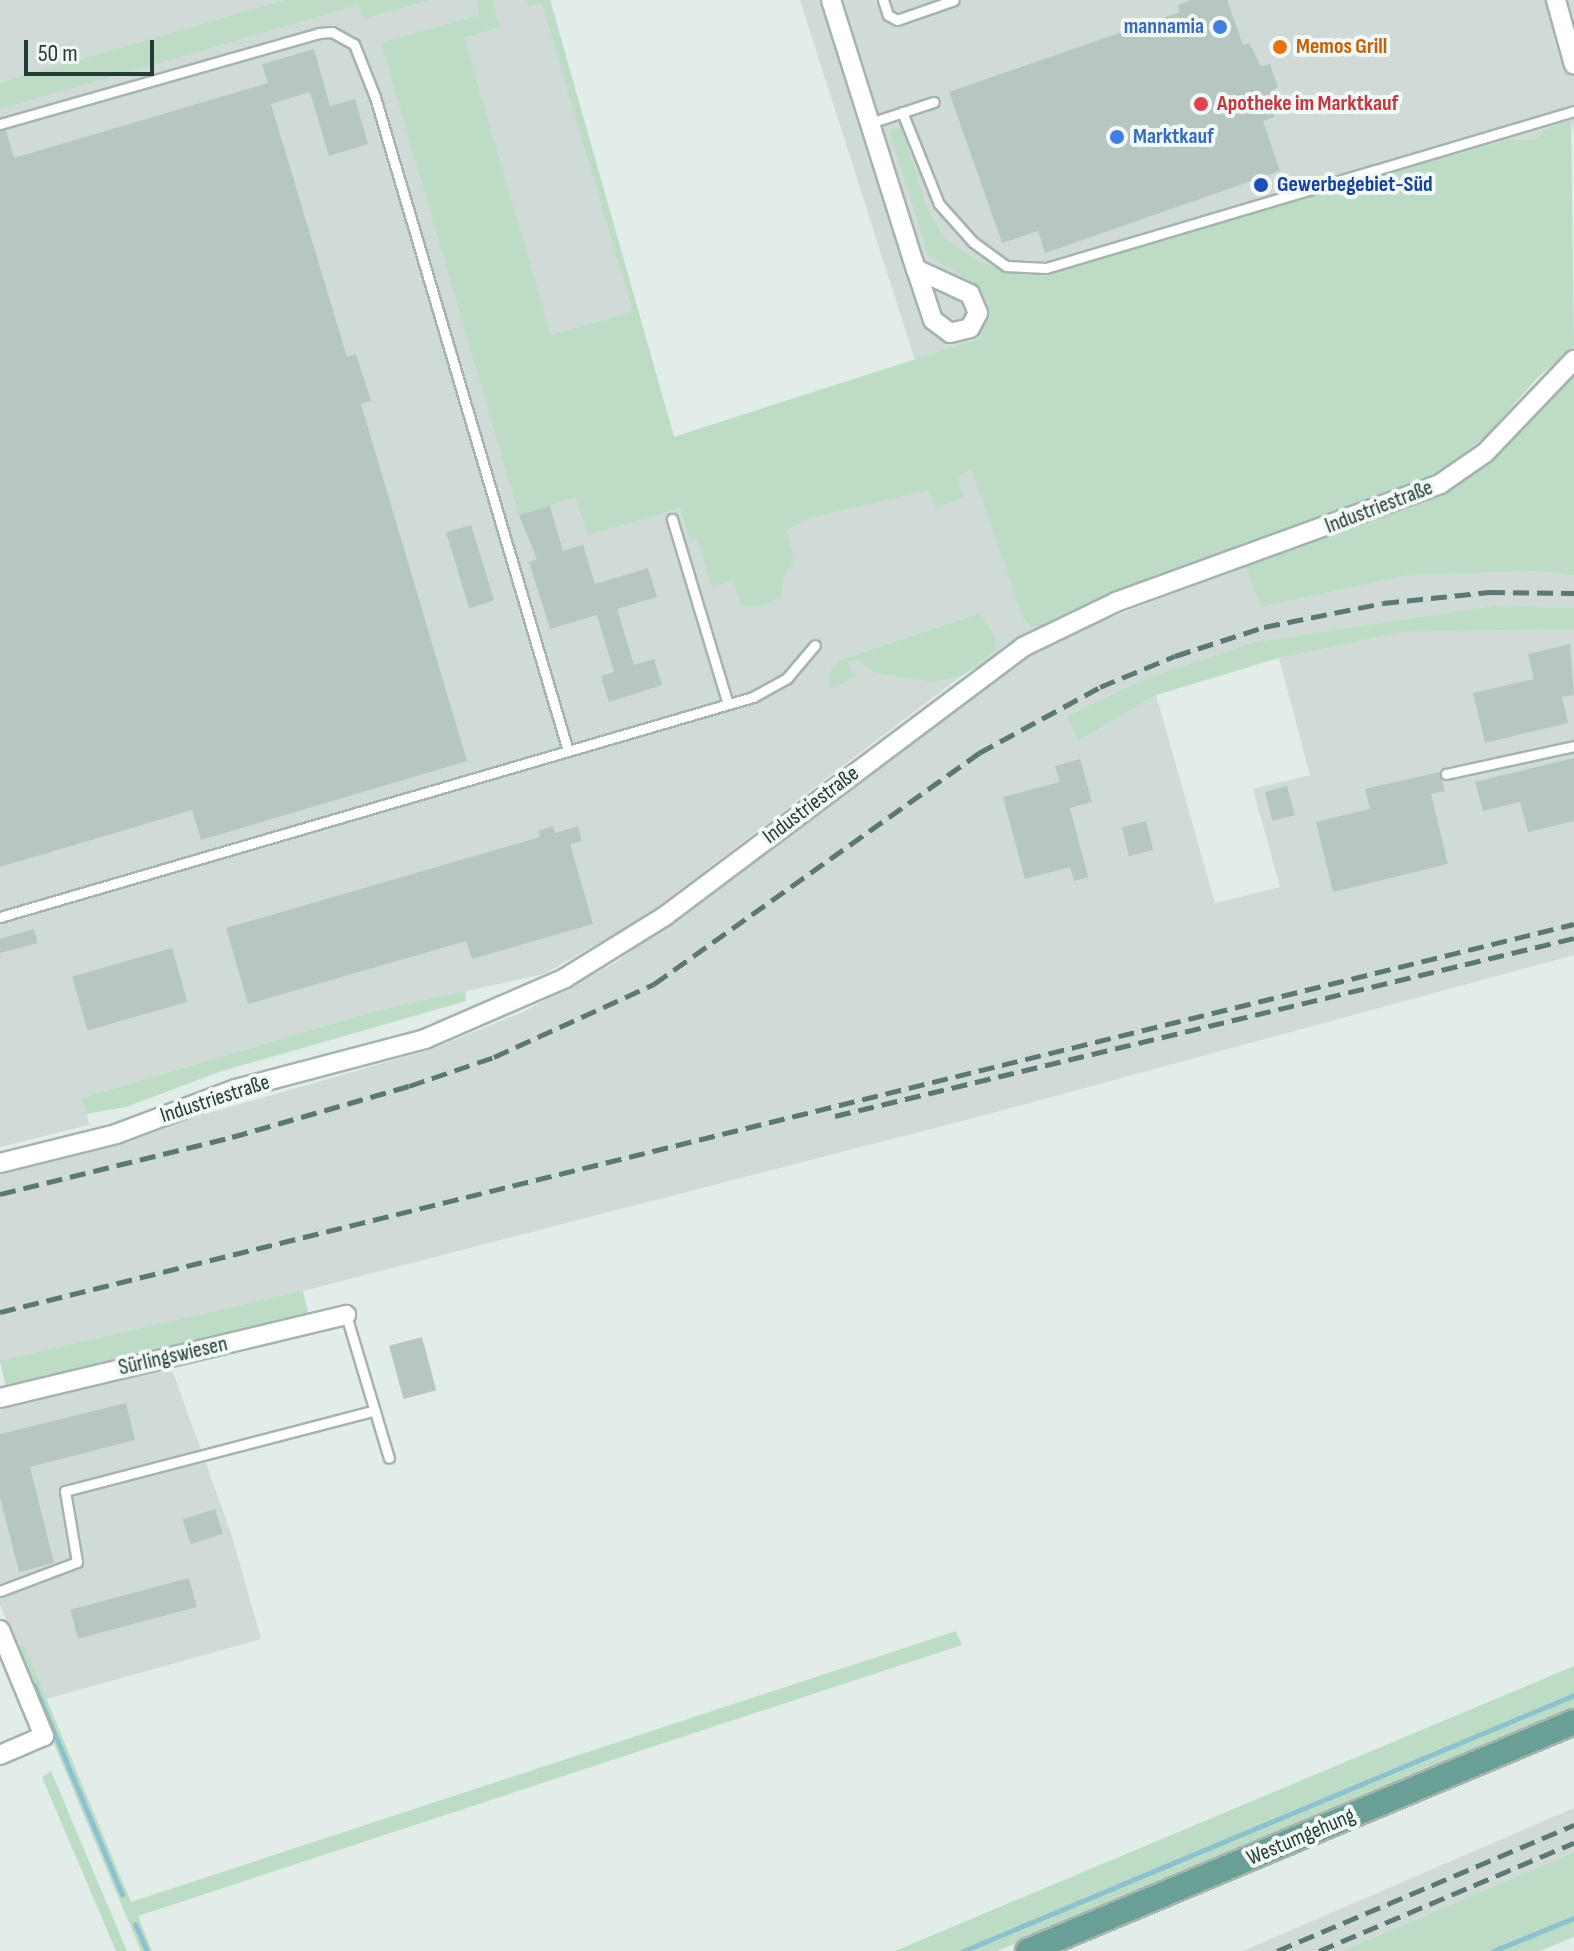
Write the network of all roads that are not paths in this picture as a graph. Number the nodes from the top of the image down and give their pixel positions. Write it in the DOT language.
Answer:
graph roads {
  1 [pos="831,0"];
  2 [pos="883,0"];
  3 [pos="954,0"];
  4 [pos="1556,0"];
  5 [pos="1574,65"];
  6 [pos="934,102"];
  7 [pos="1574,111"];
  8 [pos="902,112"];
  9 [pos="870,123"];
  10 [pos="0,124"];
  11 [pos="916,269"];
  12 [pos="1574,360"];
  13 [pos="672,519"];
  14 [pos="815,645"];
  15 [pos="728,704"];
  16 [pos="1574,746"];
  17 [pos="568,751"];
  18 [pos="1446,774"];
  19 [pos="0,917"];
  20 [pos="0,1163"];
  21 [pos="346,1315"];
  22 [pos="0,1398"];
  23 [pos="375,1410"];
  24 [pos="389,1458"];
  25 [pos="0,1591"];
  26 [pos="0,1630"];
  27 [pos="1574,1722"];
  28 [pos="0,1755"];
  29 [pos="1028,1951"];
  1 -- 9 [label="street"];
  2 -- 3 [label="lane"];
  4 -- 5 [label="street"];
  6 -- 8 [label="lane"];
  7 -- 8 [label="lane"];
  8 -- 9 [label="lane"];
  9 -- 11 [label="street"];
  10 -- 17 [label="lane"];
  12 -- 20 [label="street, Industriestraße"];
  13 -- 15 [label="lane"];
  14 -- 15 [label="lane"];
  15 -- 17 [label="lane"];
  16 -- 18 [label="lane"];
  17 -- 19 [label="lane"];
  21 -- 22 [label="street, Sürlingswiesen"];
  21 -- 23 [label="lane"];
  23 -- 24 [label="lane"];
  23 -- 25 [label="lane"];
  26 -- 28 [label="street"];
  27 -- 29 [label="main road, Westumgehung"];
}
